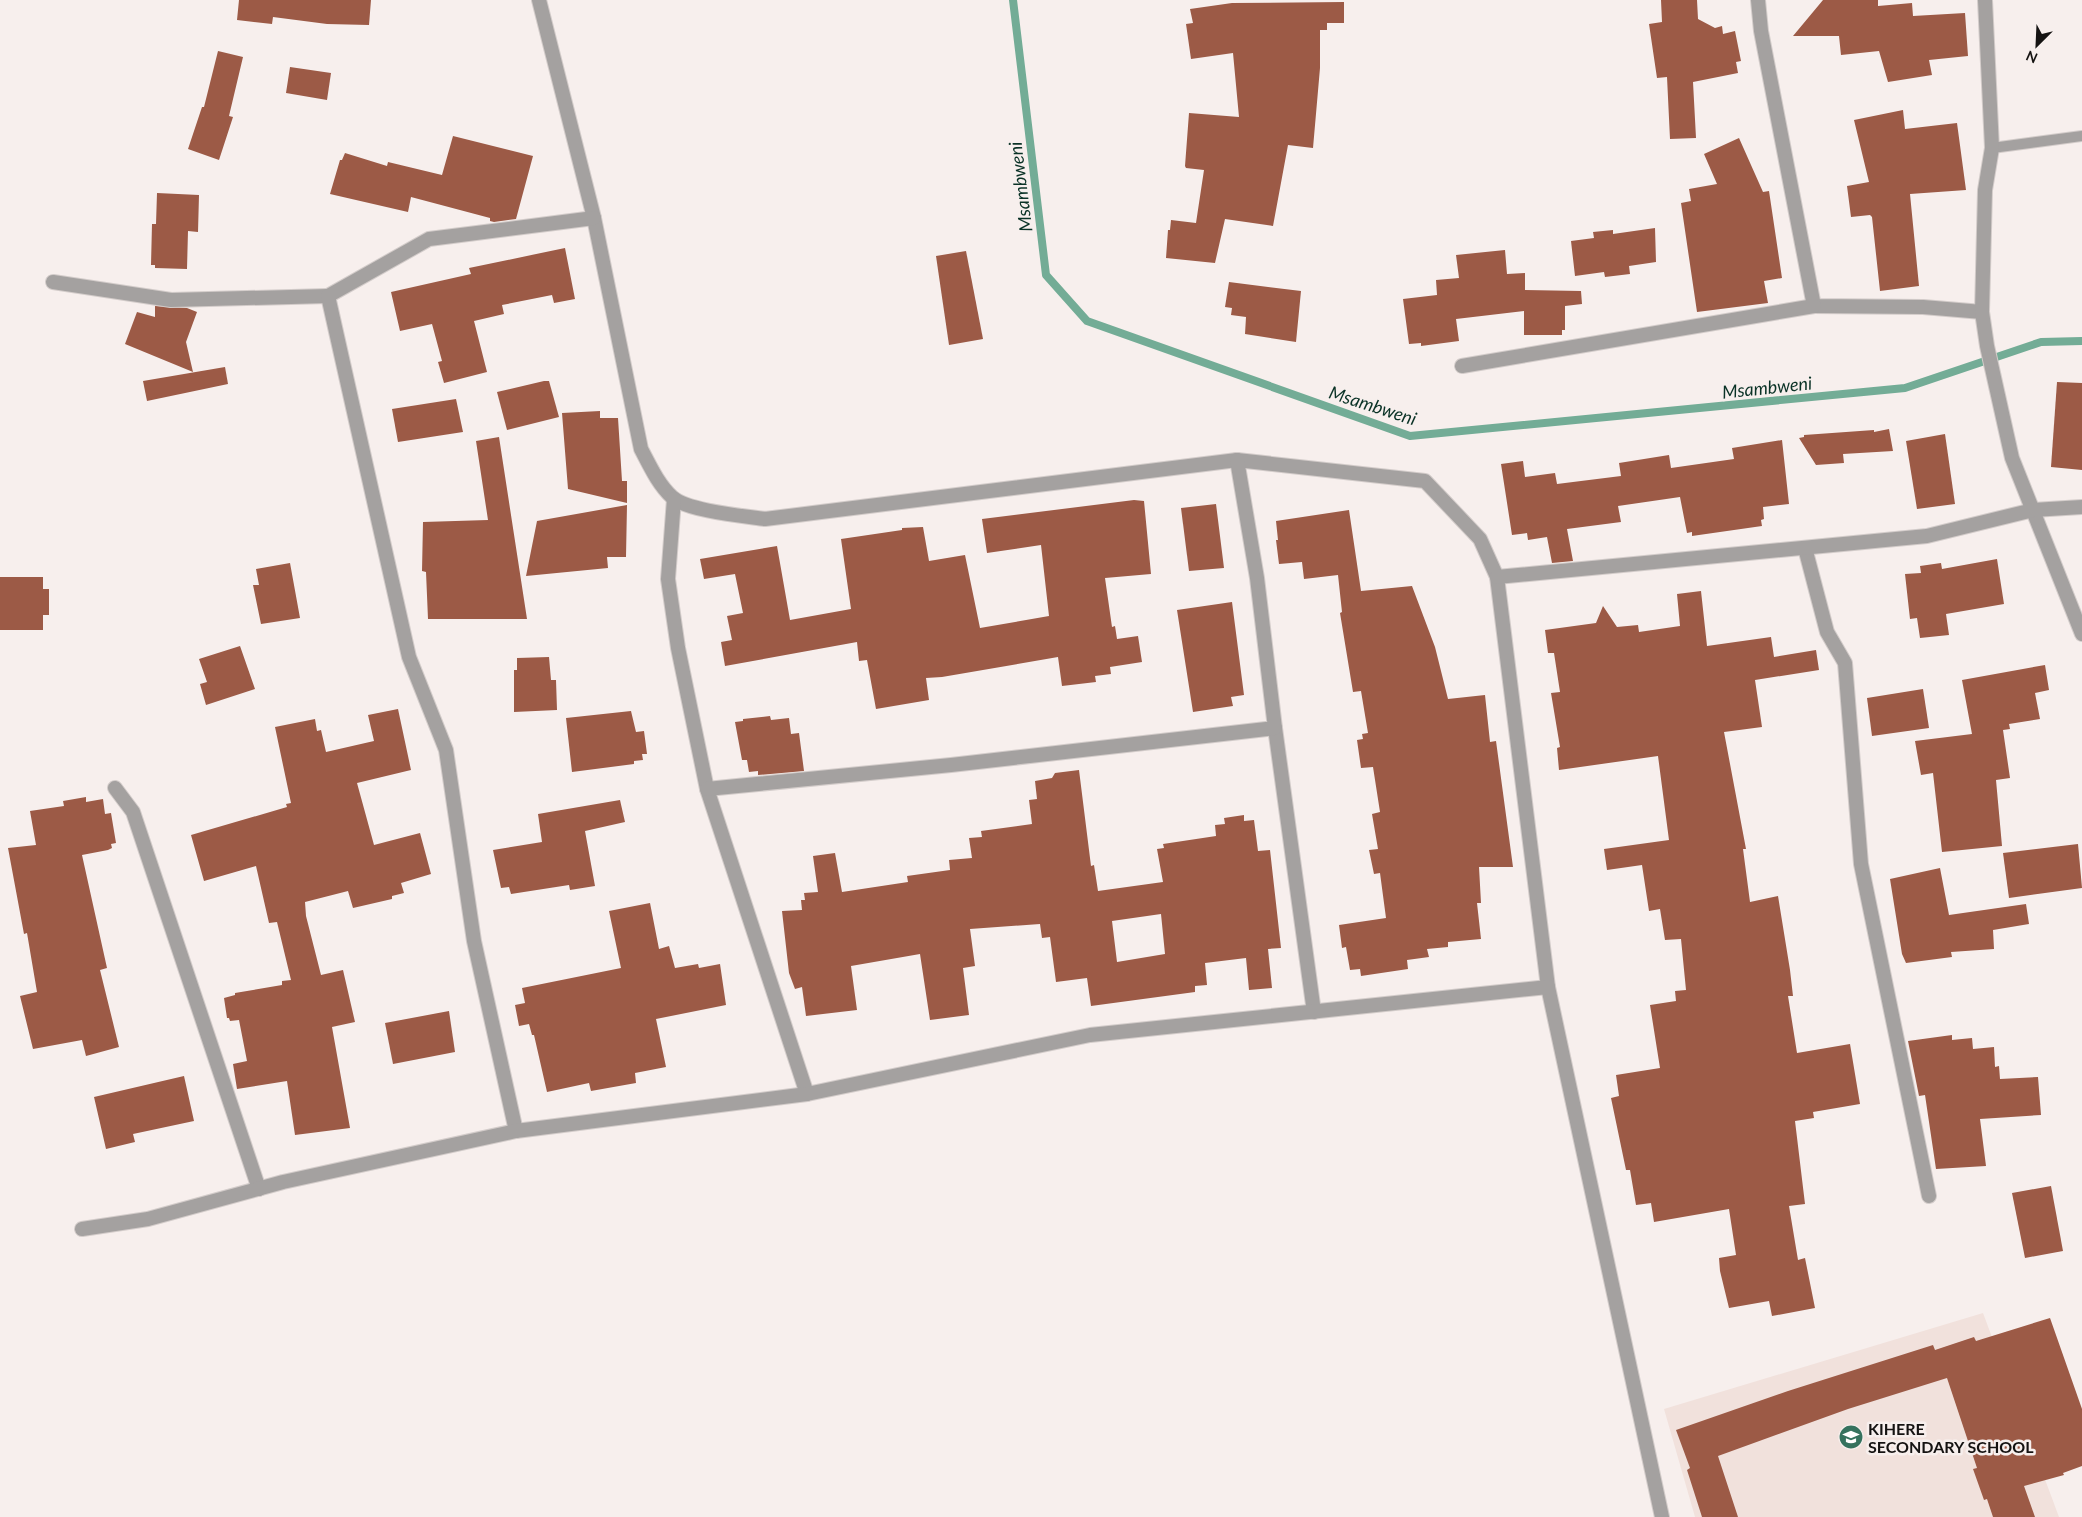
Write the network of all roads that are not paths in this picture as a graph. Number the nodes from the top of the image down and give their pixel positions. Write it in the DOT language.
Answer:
graph roads {
  1 [pos="539,0"];
  2 [pos="1758,0"];
  3 [pos="1985,0"];
  4 [pos="2082,136"];
  5 [pos="1992,148"];
  6 [pos="594,218"];
  7 [pos="53,282"];
  8 [pos="328,296"];
  9 [pos="1814,306"];
  10 [pos="1982,312"];
  11 [pos="1462,366"];
  12 [pos="1237,460"];
  13 [pos="674,499"];
  14 [pos="2082,507"];
  15 [pos="2032,510"];
  16 [pos="1805,548"];
  17 [pos="1497,577"];
  18 [pos="2082,634"];
  19 [pos="1275,728"];
  20 [pos="115,788"];
  21 [pos="707,788"];
  22 [pos="1548,987"];
  23 [pos="1314,1012"];
  24 [pos="806,1094"];
  25 [pos="516,1131"];
  26 [pos="259,1189"];
  27 [pos="1930,1196"];
  28 [pos="82,1228"];
  29 [pos="1662,1517"];
  1 -- 6 [label="street"];
  2 -- 9 [label="street"];
  3 -- 5 [label="street"];
  4 -- 5 [label="lane"];
  5 -- 10 [label="street"];
  6 -- 8 [label="street"];
  6 -- 13 [label="street"];
  7 -- 8 [label="street"];
  8 -- 25 [label="street"];
  9 -- 10 [label="street"];
  9 -- 11 [label="street"];
  10 -- 15 [label="street"];
  12 -- 13 [label="street"];
  12 -- 17 [label="street"];
  12 -- 19 [label="street"];
  13 -- 21 [label="street"];
  14 -- 15 [label="street"];
  15 -- 16 [label="street"];
  15 -- 18 [label="street"];
  16 -- 17 [label="street"];
  16 -- 27 [label="street"];
  17 -- 22 [label="street"];
  19 -- 21 [label="street"];
  19 -- 23 [label="street"];
  20 -- 26 [label="street"];
  21 -- 24 [label="street"];
  22 -- 23 [label="street"];
  22 -- 29 [label="street"];
  23 -- 24 [label="street"];
  24 -- 25 [label="street"];
  25 -- 26 [label="street"];
  26 -- 28 [label="street"];
}
